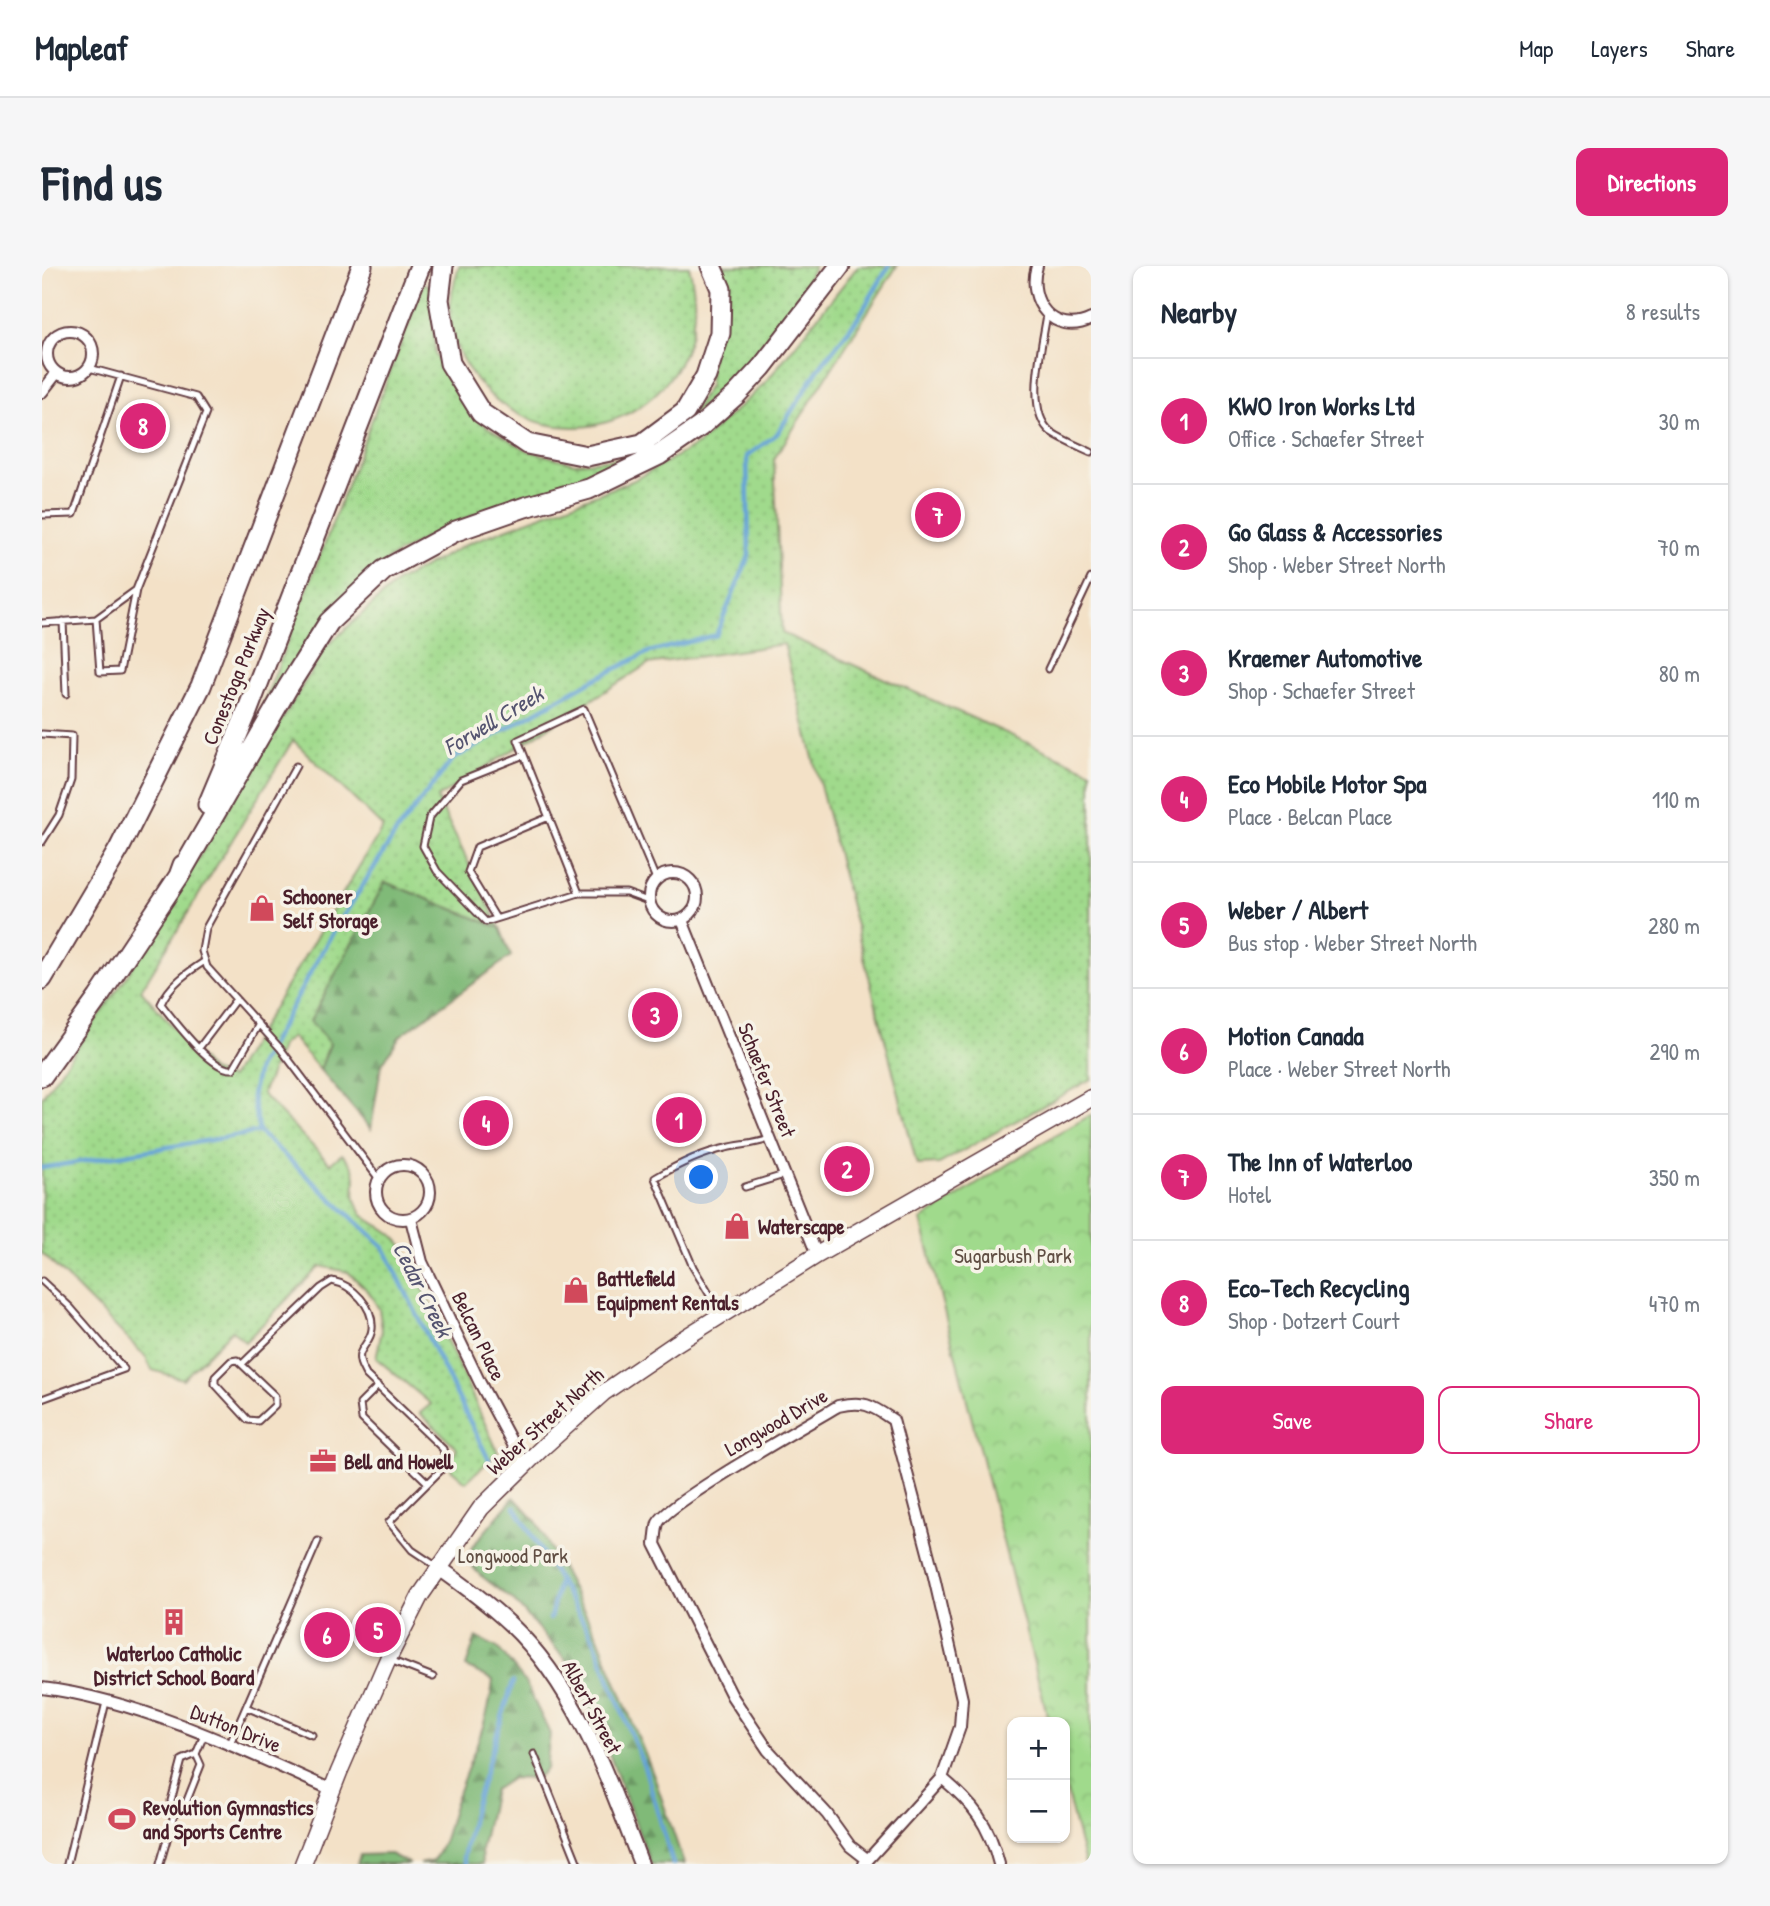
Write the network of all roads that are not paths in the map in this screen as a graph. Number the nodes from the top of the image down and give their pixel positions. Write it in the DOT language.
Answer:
graph roads {
  1 [pos="362,266"];
  2 [pos="420,266"];
  3 [pos="443,266"];
  4 [pos="711,266"];
  5 [pos="829,266"];
  6 [pos="840,266"];
  7 [pos="1037,266"];
  8 [pos="1047,314"];
  9 [pos="803,315"];
  10 [pos="1091,318"];
  11 [pos="89,368"];
  12 [pos="56,374"];
  13 [pos="121,376"];
  14 [pos="42,392"];
  15 [pos="1091,452"];
  16 [pos="42,515"];
  17 [pos="1091,578"];
  18 [pos="136,590"];
  19 [pos="96,619"];
  20 [pos="63,621"];
  21 [pos="42,623"];
  22 [pos="1048,669"];
  23 [pos="66,694"];
  24 [pos="42,734"];
  25 [pos="524,755"];
  26 [pos="296,766"];
  27 [pos="549,817"];
  28 [pos="42,842"];
  29 [pos="179,876"];
  30 [pos="656,879"];
  31 [pos="579,893"];
  32 [pos="648,901"];
  33 [pos="496,918"];
  34 [pos="682,920"];
  35 [pos="205,961"];
  36 [pos="42,979"];
  37 [pos="236,999"];
  38 [pos="261,1025"];
  39 [pos="199,1048"];
  40 [pos="42,1076"];
  41 [pos="1091,1098"];
  42 [pos="769,1139"];
  43 [pos="784,1175"];
  44 [pos="379,1179"];
  45 [pos="745,1187"];
  46 [pos="411,1219"];
  47 [pos="817,1255"];
  48 [pos="42,1282"];
  49 [pos="721,1315"];
  50 [pos="242,1364"];
  51 [pos="378,1386"];
  52 [pos="42,1399"];
  53 [pos="524,1465"];
  54 [pos="428,1483"];
  55 [pos="318,1541"];
  56 [pos="438,1567"];
  57 [pos="388,1659"];
  58 [pos="433,1677"];
  59 [pos="42,1688"];
  60 [pos="106,1702"];
  61 [pos="246,1707"];
  62 [pos="204,1735"];
  63 [pos="312,1735"];
  64 [pos="229,1746"];
  65 [pos="534,1754"];
  66 [pos="195,1755"];
  67 [pos="942,1779"];
  68 [pos="332,1790"];
  69 [pos="174,1815"];
  70 [pos="866,1862"];
  71 [pos="68,1864"];
  72 [pos="160,1864"];
  73 [pos="303,1864"];
  74 [pos="578,1864"];
  75 [pos="641,1864"];
  76 [pos="999,1864"];
  1 -- 36 [label="highway, Conestoga Parkway"];
  2 -- 29 [label="highway, Conestoga Parkway"];
  3 -- 4 [label="highway"];
  5 -- 9 [label="highway"];
  6 -- 9 [label="highway"];
  7 -- 8 [label="street"];
  8 -- 10 [label="street"];
  8 -- 15 [label="lane"];
  9 -- 29 [label="highway"];
  11 -- 12 [label="street"];
  11 -- 12 [label="street"];
  11 -- 13 [label="lane"];
  12 -- 14 [label="street"];
  13 -- 16 [label="lane"];
  13 -- 18 [label="lane"];
  17 -- 22 [label="lane"];
  18 -- 19 [label="lane"];
  18 -- 19 [label="lane"];
  19 -- 20 [label="lane"];
  20 -- 21 [label="lane"];
  20 -- 23 [label="lane"];
  24 -- 28 [label="lane"];
  25 -- 27 [label="lane"];
  25 -- 30 [label="lane"];
  25 -- 33 [label="lane"];
  26 -- 35 [label="lane"];
  27 -- 31 [label="lane"];
  27 -- 33 [label="lane"];
  29 -- 40 [label="highway, Conestoga Parkway"];
  30 -- 32 [label="street"];
  30 -- 34 [label="street"];
  31 -- 32 [label="lane"];
  31 -- 33 [label="lane"];
  32 -- 34 [label="street"];
  34 -- 42 [label="street, Schaefer Street"];
  35 -- 37 [label="lane"];
  35 -- 39 [label="lane"];
  37 -- 38 [label="lane"];
  37 -- 39 [label="lane"];
  38 -- 39 [label="lane"];
  38 -- 44 [label="lane"];
  41 -- 47 [label="main road, Weber Street North"];
  42 -- 43 [label="street, Schaefer Street"];
  42 -- 49 [label="lane"];
  43 -- 45 [label="lane"];
  43 -- 47 [label="street, Schaefer Street"];
  44 -- 46 [label="street"];
  44 -- 46 [label="street"];
  46 -- 53 [label="street, Belcan Place"];
  47 -- 49 [label="main road, Weber Street North"];
  48 -- 52 [label="lane"];
  49 -- 53 [label="main road, Weber Street North"];
  50 -- 50 [label="lane"];
  50 -- 51 [label="lane"];
  51 -- 54 [label="lane"];
  51 -- 54 [label="lane"];
  53 -- 56 [label="main road, Weber Street North"];
  54 -- 56 [label="lane"];
  55 -- 61 [label="lane"];
  56 -- 57 [label="main road, Weber Street North"];
  56 -- 75 [label="street, Albert Street"];
  57 -- 58 [label="lane"];
  57 -- 68 [label="main road, Weber Street North"];
  59 -- 60 [label="street, Dutton Drive"];
  60 -- 62 [label="street, Dutton Drive"];
  60 -- 71 [label="lane"];
  61 -- 63 [label="lane"];
  61 -- 64 [label="lane"];
  62 -- 64 [label="street, Dutton Drive"];
  62 -- 66 [label="lane"];
  64 -- 68 [label="street, Dutton Drive"];
  65 -- 74 [label="lane"];
  66 -- 69 [label="lane"];
  66 -- 69 [label="lane"];
  67 -- 70 [label="street, Longwood Drive"];
  67 -- 70 [label="street, Longwood Drive"];
  67 -- 76 [label="street"];
  68 -- 73 [label="main road, Weber Street North"];
  69 -- 72 [label="lane"];
}
